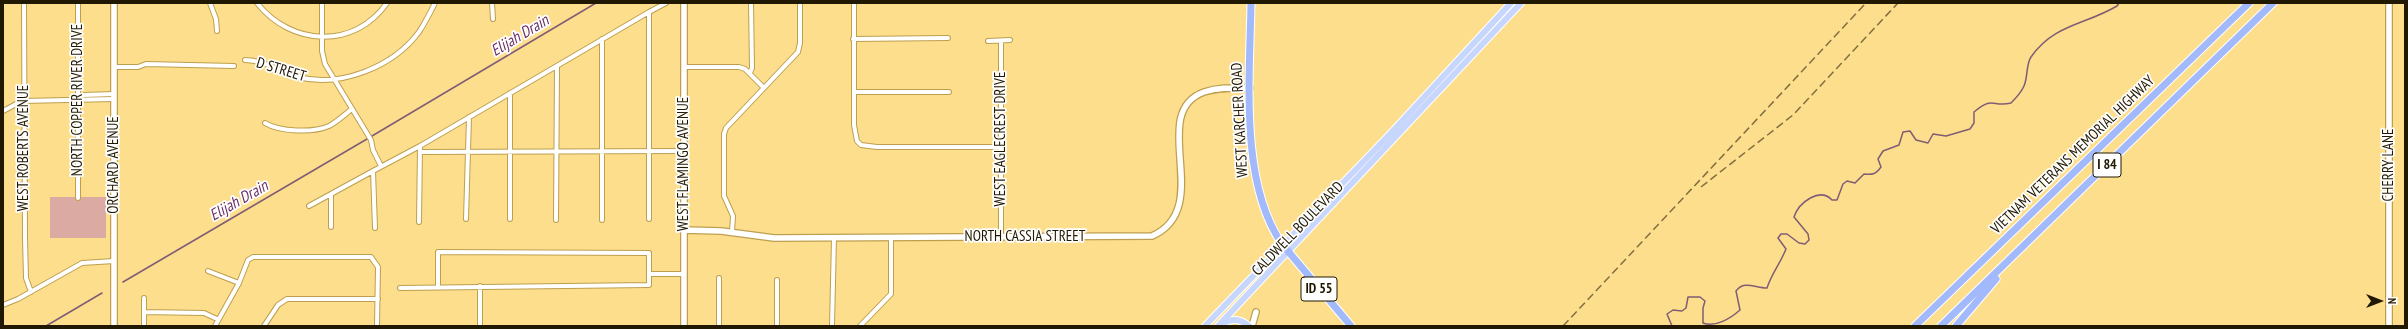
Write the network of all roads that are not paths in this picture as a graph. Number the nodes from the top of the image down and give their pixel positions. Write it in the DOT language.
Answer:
graph roads {
  1 [pos="24,3"];
  2 [pos="78,3"];
  3 [pos="114,3"];
  4 [pos="210,3"];
  5 [pos="257,3"];
  6 [pos="322,3"];
  7 [pos="387,3"];
  8 [pos="435,3"];
  9 [pos="492,3"];
  10 [pos="666,3"];
  11 [pos="684,3"];
  12 [pos="751,3"];
  13 [pos="800,3"];
  14 [pos="854,3"];
  15 [pos="1251,3"];
  16 [pos="1511,3"];
  17 [pos="1520,3"];
  18 [pos="2250,3"];
  19 [pos="2273,3"];
  20 [pos="2389,3"];
  21 [pos="649,12"];
  22 [pos="492,19"];
  23 [pos="217,31"];
  24 [pos="322,37"];
  25 [pos="948,38"];
  26 [pos="602,39"];
  27 [pos="853,39"];
  28 [pos="1010,40"];
  29 [pos="988,41"];
  30 [pos="1001,41"];
  31 [pos="246,60"];
  32 [pos="234,66"];
  33 [pos="557,66"];
  34 [pos="684,66"];
  35 [pos="114,67"];
  36 [pos="750,73"];
  37 [pos="334,78"];
  38 [pos="763,87"];
  39 [pos="1250,88"];
  40 [pos="854,92"];
  41 [pos="949,92"];
  42 [pos="510,93"];
  43 [pos="114,96"];
  44 [pos="77,98"];
  45 [pos="24,101"];
  46 [pos="352,109"];
  47 [pos="3,111"];
  48 [pos="469,117"];
  49 [pos="265,123"];
  50 [pos="420,146"];
  51 [pos="1001,147"];
  52 [pos="649,151"];
  53 [pos="684,151"];
  54 [pos="420,152"];
  55 [pos="468,152"];
  56 [pos="509,152"];
  57 [pos="556,152"];
  58 [pos="602,152"];
  59 [pos="381,166"];
  60 [pos="373,171"];
  61 [pos="331,194"];
  62 [pos="78,198"];
  63 [pos="309,206"];
  64 [pos="466,219"];
  65 [pos="510,219"];
  66 [pos="649,219"];
  67 [pos="556,220"];
  68 [pos="602,220"];
  69 [pos="419,222"];
  70 [pos="331,227"];
  71 [pos="375,228"];
  72 [pos="684,230"];
  73 [pos="732,232"];
  74 [pos="891,237"];
  75 [pos="1001,237"];
  76 [pos="834,238"];
  77 [pos="1282,244"];
  78 [pos="2020,250"];
  79 [pos="1288,251"];
  80 [pos="114,261"];
  81 [pos="208,271"];
  82 [pos="649,274"];
  83 [pos="684,274"];
  84 [pos="719,278"];
  85 [pos="776,280"];
  86 [pos="239,282"];
  87 [pos="438,286"];
  88 [pos="480,286"];
  89 [pos="400,288"];
  90 [pos="31,292"];
  91 [pos="144,298"];
  92 [pos="378,299"];
  93 [pos="1940,302"];
  94 [pos="3,305"];
  95 [pos="144,312"];
  96 [pos="1256,312"];
  97 [pos="217,319"];
  98 [pos="1218,325"];
  99 [pos="114,326"];
  100 [pos="144,326"];
  101 [pos="215,326"];
  102 [pos="264,326"];
  103 [pos="377,326"];
  104 [pos="480,326"];
  105 [pos="684,326"];
  106 [pos="719,326"];
  107 [pos="777,326"];
  108 [pos="832,326"];
  109 [pos="860,326"];
  110 [pos="1205,326"];
  111 [pos="1251,326"];
  112 [pos="1351,326"];
  113 [pos="1910,326"];
  114 [pos="1915,326"];
  115 [pos="1941,326"];
  116 [pos="1956,326"];
  117 [pos="2389,326"];
  1 -- 45 [label="street, WEST ROBERTS AVENUE"];
  2 -- 44 [label="street, NORTH COPPER RIVER DRIVE"];
  3 -- 35 [label="street, ORCHARD AVENUE"];
  4 -- 23 [label="street"];
  5 -- 24 [label="street"];
  6 -- 24 [label="street"];
  7 -- 24 [label="street"];
  8 -- 37 [label="street, D STREET"];
  9 -- 22 [label="street"];
  10 -- 21 [label="street"];
  11 -- 34 [label="street, WEST FLAMINGO AVENUE"];
  12 -- 36 [label="street"];
  13 -- 38 [label="street"];
  14 -- 27 [label="street"];
  15 -- 39 [label="highway, WEST KARCHER ROAD / ID 55"];
  16 -- 77 [label="main road, CALDWELL BOULEVARD"];
  17 -- 79 [label="main road, CALDWELL BOULEVARD"];
  18 -- 93 [label="highway, VIETNAM VETERANS MEMORIAL HIGHWAY / I 84"];
  19 -- 78 [label="highway, I 84"];
  20 -- 117 [label="street, CHERRY LANE"];
  21 -- 26 [label="street"];
  21 -- 52 [label="street"];
  24 -- 37 [label="street"];
  25 -- 27 [label="street"];
  26 -- 33 [label="street"];
  26 -- 58 [label="street"];
  27 -- 40 [label="street"];
  28 -- 30 [label="street"];
  29 -- 30 [label="street"];
  30 -- 51 [label="street, WEST EAGLECREST DRIVE"];
  31 -- 37 [label="street, D STREET"];
  32 -- 35 [label="street"];
  33 -- 42 [label="street"];
  33 -- 57 [label="street"];
  34 -- 36 [label="street"];
  34 -- 53 [label="street, WEST FLAMINGO AVENUE"];
  35 -- 43 [label="street, ORCHARD AVENUE"];
  36 -- 38 [label="street"];
  37 -- 46 [label="street"];
  38 -- 73 [label="street"];
  39 -- 75 [label="street, NORTH CASSIA STREET"];
  39 -- 77 [label="highway, WEST KARCHER ROAD / ID 55"];
  40 -- 41 [label="street"];
  40 -- 51 [label="street"];
  42 -- 48 [label="street"];
  42 -- 56 [label="street"];
  43 -- 44 [label="street"];
  43 -- 80 [label="street, ORCHARD AVENUE"];
  44 -- 45 [label="street"];
  44 -- 62 [label="street, NORTH COPPER RIVER DRIVE"];
  45 -- 47 [label="street"];
  45 -- 90 [label="street, WEST ROBERTS AVENUE"];
  46 -- 49 [label="street"];
  46 -- 59 [label="street"];
  48 -- 50 [label="street"];
  48 -- 55 [label="street"];
  50 -- 54 [label="street"];
  50 -- 59 [label="street"];
  51 -- 75 [label="street, WEST EAGLECREST DRIVE"];
  52 -- 53 [label="street"];
  52 -- 58 [label="street"];
  52 -- 66 [label="street"];
  53 -- 72 [label="street, WEST FLAMINGO AVENUE"];
  54 -- 55 [label="street"];
  54 -- 69 [label="street"];
  55 -- 56 [label="street"];
  55 -- 64 [label="street"];
  56 -- 57 [label="street"];
  56 -- 65 [label="street"];
  57 -- 58 [label="street"];
  57 -- 67 [label="street"];
  58 -- 68 [label="street"];
  59 -- 60 [label="street"];
  60 -- 61 [label="street"];
  60 -- 71 [label="street"];
  61 -- 63 [label="street"];
  61 -- 70 [label="street"];
  72 -- 73 [label="street, NORTH CASSIA STREET"];
  72 -- 83 [label="street, WEST FLAMINGO AVENUE"];
  73 -- 76 [label="street, NORTH CASSIA STREET"];
  74 -- 75 [label="street, NORTH CASSIA STREET"];
  74 -- 76 [label="street, NORTH CASSIA STREET"];
  74 -- 109 [label="street"];
  76 -- 108 [label="street"];
  77 -- 79 [label="highway, WEST KARCHER ROAD / ID 55"];
  77 -- 110 [label="main road, CALDWELL BOULEVARD"];
  78 -- 115 [label="highway, I 84"];
  78 -- 116 [label="highway"];
  79 -- 98 [label="main road, CALDWELL BOULEVARD"];
  79 -- 112 [label="highway, ID 55"];
  80 -- 90 [label="street"];
  80 -- 99 [label="street, ORCHARD AVENUE"];
  81 -- 86 [label="street"];
  82 -- 83 [label="street"];
  82 -- 87 [label="street"];
  82 -- 88 [label="street"];
  83 -- 105 [label="street, WEST FLAMINGO AVENUE"];
  84 -- 106 [label="street"];
  85 -- 107 [label="street"];
  86 -- 92 [label="street"];
  86 -- 97 [label="street"];
  87 -- 88 [label="street"];
  87 -- 89 [label="street"];
  88 -- 104 [label="street"];
  90 -- 94 [label="street"];
  91 -- 95 [label="street"];
  92 -- 102 [label="street"];
  92 -- 103 [label="street"];
  93 -- 113 [label="highway"];
  93 -- 114 [label="highway, VIETNAM VETERANS MEMORIAL HIGHWAY / I 84"];
  95 -- 97 [label="street"];
  95 -- 100 [label="street"];
  96 -- 111 [label="street"];
  97 -- 101 [label="street"];
  98 -- 111 [label="main road"];
}
